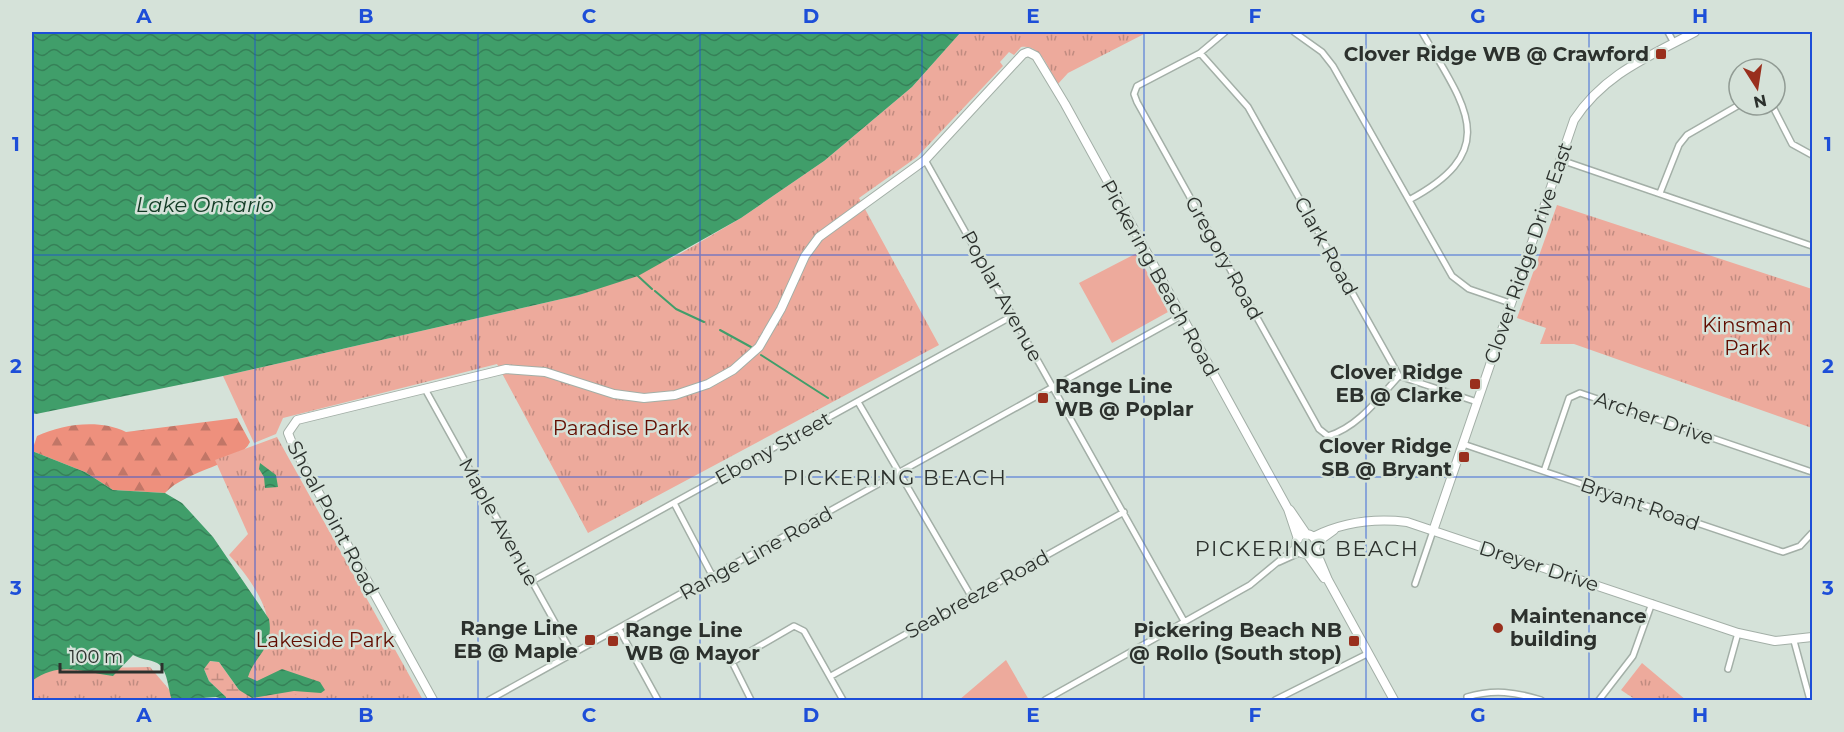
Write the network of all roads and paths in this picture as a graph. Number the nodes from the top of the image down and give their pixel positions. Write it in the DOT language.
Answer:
graph roads {
  1 [pos="1226,32"];
  2 [pos="1294,32"];
  3 [pos="1422,32"];
  4 [pos="1668,32"];
  5 [pos="1695,32"];
  6 [pos="1674,43"];
  7 [pos="1200,53"];
  8 [pos="1727,112"];
  9 [pos="1778,117"];
  10 [pos="1812,155"];
  11 [pos="925,160"];
  12 [pos="1561,160"];
  13 [pos="1660,193"];
  14 [pos="1409,200"];
  15 [pos="1812,246"];
  16 [pos="1510,303"];
  17 [pos="1014,315"];
  18 [pos="1181,316"];
  19 [pos="1399,376"];
  20 [pos="1054,387"];
  21 [pos="425,389"];
  22 [pos="858,402"];
  23 [pos="1477,402"];
  24 [pos="1463,444"];
  25 [pos="1544,471"];
  26 [pos="1812,472"];
  27 [pos="900,473"];
  28 [pos="674,503"];
  29 [pos="1288,509"];
  30 [pos="1124,512"];
  31 [pos="1433,531"];
  32 [pos="1812,533"];
  33 [pos="1313,541"];
  34 [pos="1301,548"];
  35 [pos="713,577"];
  36 [pos="1328,580"];
  37 [pos="532,581"];
  38 [pos="1415,584"];
  39 [pos="971,596"];
  40 [pos="1652,603"];
  41 [pos="1184,621"];
  42 [pos="619,629"];
  43 [pos="1738,633"];
  44 [pos="1812,637"];
  45 [pos="1794,641"];
  46 [pos="1367,654"];
  47 [pos="573,655"];
  48 [pos="1728,669"];
  49 [pos="831,676"];
  50 [pos="1467,697"];
  51 [pos="433,700"];
  52 [pos="489,700"];
  53 [pos="657,700"];
  54 [pos="751,700"];
  55 [pos="843,700"];
  56 [pos="1045,700"];
  57 [pos="1275,700"];
  58 [pos="1394,700"];
  59 [pos="1541,700"];
  60 [pos="1599,700"];
  61 [pos="1810,700"];
  1 -- 7 [label="street, Gregory Road"];
  2 -- 14 [label="street"];
  3 -- 14 [label="street"];
  4 -- 6 [label="street"];
  5 -- 6 [label="street, Clover Ridge Drive East"];
  6 -- 12 [label="street, Clover Ridge Drive East"];
  7 -- 19 [label="street, Clark Road"];
  7 -- 19 [label="street, Gregory Road"];
  8 -- 13 [label="street"];
  9 -- 10 [label="street"];
  11 -- 17 [label="street, Poplar Avenue"];
  11 -- 18 [label="street, Pickering Beach Road"];
  11 -- 21 [label="street"];
  12 -- 13 [label="street"];
  12 -- 16 [label="street, Clover Ridge Drive East"];
  13 -- 15 [label="street"];
  14 -- 16 [label="street"];
  16 -- 23 [label="street, Clover Ridge Drive East"];
  17 -- 20 [label="street, Poplar Avenue"];
  17 -- 22 [label="street, Ebony Street"];
  18 -- 20 [label="street, Range Line Road"];
  18 -- 29 [label="street, Pickering Beach Road"];
  19 -- 23 [label="street"];
  20 -- 27 [label="street, Range Line Road"];
  20 -- 30 [label="street, Poplar Avenue"];
  21 -- 37 [label="street, Maple Avenue"];
  21 -- 51 [label="street, Shoal Point Road"];
  22 -- 27 [label="street"];
  22 -- 28 [label="street, Ebony Street"];
  23 -- 24 [label="street, Clover Ridge Drive East"];
  24 -- 25 [label="street, Bryant Road"];
  24 -- 31 [label="street, Clover Ridge Drive East"];
  25 -- 26 [label="street, Archer Drive"];
  25 -- 32 [label="street, Bryant Road"];
  27 -- 35 [label="street, Range Line Road"];
  27 -- 39 [label="street"];
  28 -- 35 [label="street"];
  28 -- 37 [label="street, Ebony Street"];
  29 -- 33 [label="street, Pickering Beach Road"];
  29 -- 34 [label="street, Pickering Beach Road"];
  30 -- 39 [label="street, Seabreeze Road"];
  30 -- 41 [label="street, Poplar Avenue"];
  31 -- 33 [label="street, Dreyer Drive"];
  31 -- 38 [label="street"];
  31 -- 40 [label="street, Dreyer Drive"];
  33 -- 34 [label="street"];
  33 -- 34 [label="street"];
  33 -- 36 [label="street, Pickering Beach Road"];
  34 -- 36 [label="street, Pickering Beach Road"];
  34 -- 41 [label="street"];
  35 -- 42 [label="street, Range Line Road"];
  36 -- 46 [label="street, Pickering Beach Road"];
  37 -- 47 [label="street, Maple Avenue"];
  39 -- 49 [label="street, Seabreeze Road"];
  40 -- 43 [label="street, Dreyer Drive"];
  40 -- 60 [label="street"];
  41 -- 56 [label="street"];
  42 -- 47 [label="street, Range Line Road"];
  42 -- 53 [label="street"];
  43 -- 45 [label="street, Dreyer Drive"];
  43 -- 48 [label="street"];
  44 -- 45 [label="street, Dreyer Drive"];
  45 -- 61 [label="street"];
  46 -- 57 [label="street"];
  46 -- 58 [label="street, Pickering Beach Road"];
  47 -- 52 [label="street, Range Line Road"];
  49 -- 54 [label="street"];
  49 -- 55 [label="street"];
  50 -- 59 [label="street"];
}
